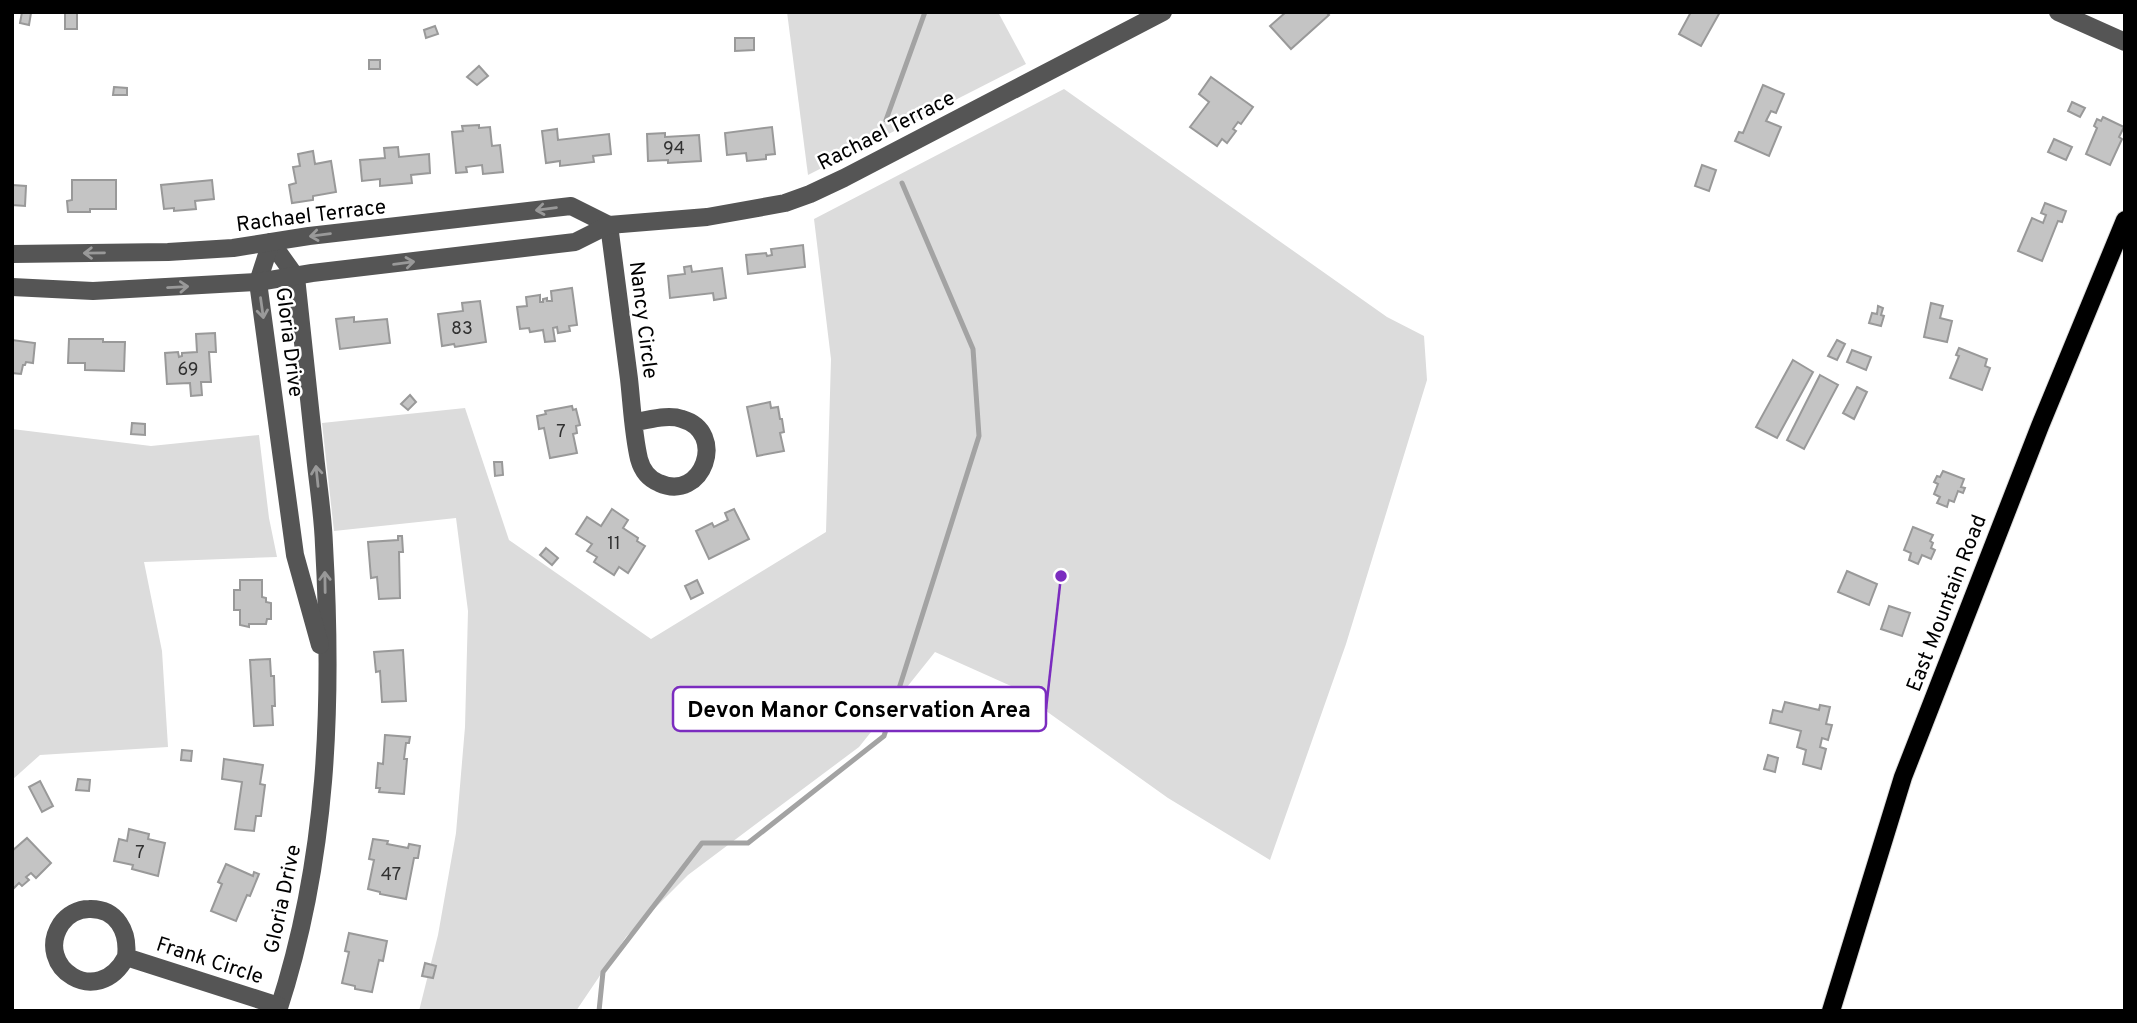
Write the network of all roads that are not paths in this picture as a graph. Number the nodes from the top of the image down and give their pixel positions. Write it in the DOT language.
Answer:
graph roads {
  1 [pos="1163,12"];
  2 [pos="2058,12"];
  3 [pos="2125,42"];
  4 [pos="2125,220"];
  5 [pos="610,225"];
  6 [pos="271,242"];
  7 [pos="12,254"];
  8 [pos="296,276"];
  9 [pos="258,282"];
  10 [pos="12,287"];
  11 [pos="634,422"];
  12 [pos="327,668"];
  13 [pos="126,957"];
  14 [pos="279,1008"];
  15 [pos="1831,1011"];
  1 -- 5 [label="street, Rachael Terrace"];
  2 -- 3 [label="street"];
  4 -- 15 [label="main road, East Mountain Road"];
  5 -- 6 [label="street, Rachael Terrace, one-way"];
  8 -- 5 [label="street, Rachael Terrace, one-way"];
  5 -- 11 [label="street, Nancy Circle"];
  6 -- 7 [label="street, Rachael Terrace, one-way"];
  6 -- 8 [label="street, Gloria Drive"];
  6 -- 9 [label="street, Gloria Drive"];
  8 -- 9 [label="street, Rachael Terrace"];
  12 -- 8 [label="street, Gloria Drive, one-way"];
  10 -- 9 [label="street, Rachael Terrace, one-way"];
  9 -- 12 [label="street, Gloria Drive, one-way"];
  11 -- 11 [label="street, Nancy Circle"];
  12 -- 14 [label="street, Gloria Drive"];
  13 -- 13 [label="street, Frank Circle"];
  13 -- 14 [label="street, Frank Circle"];
}
